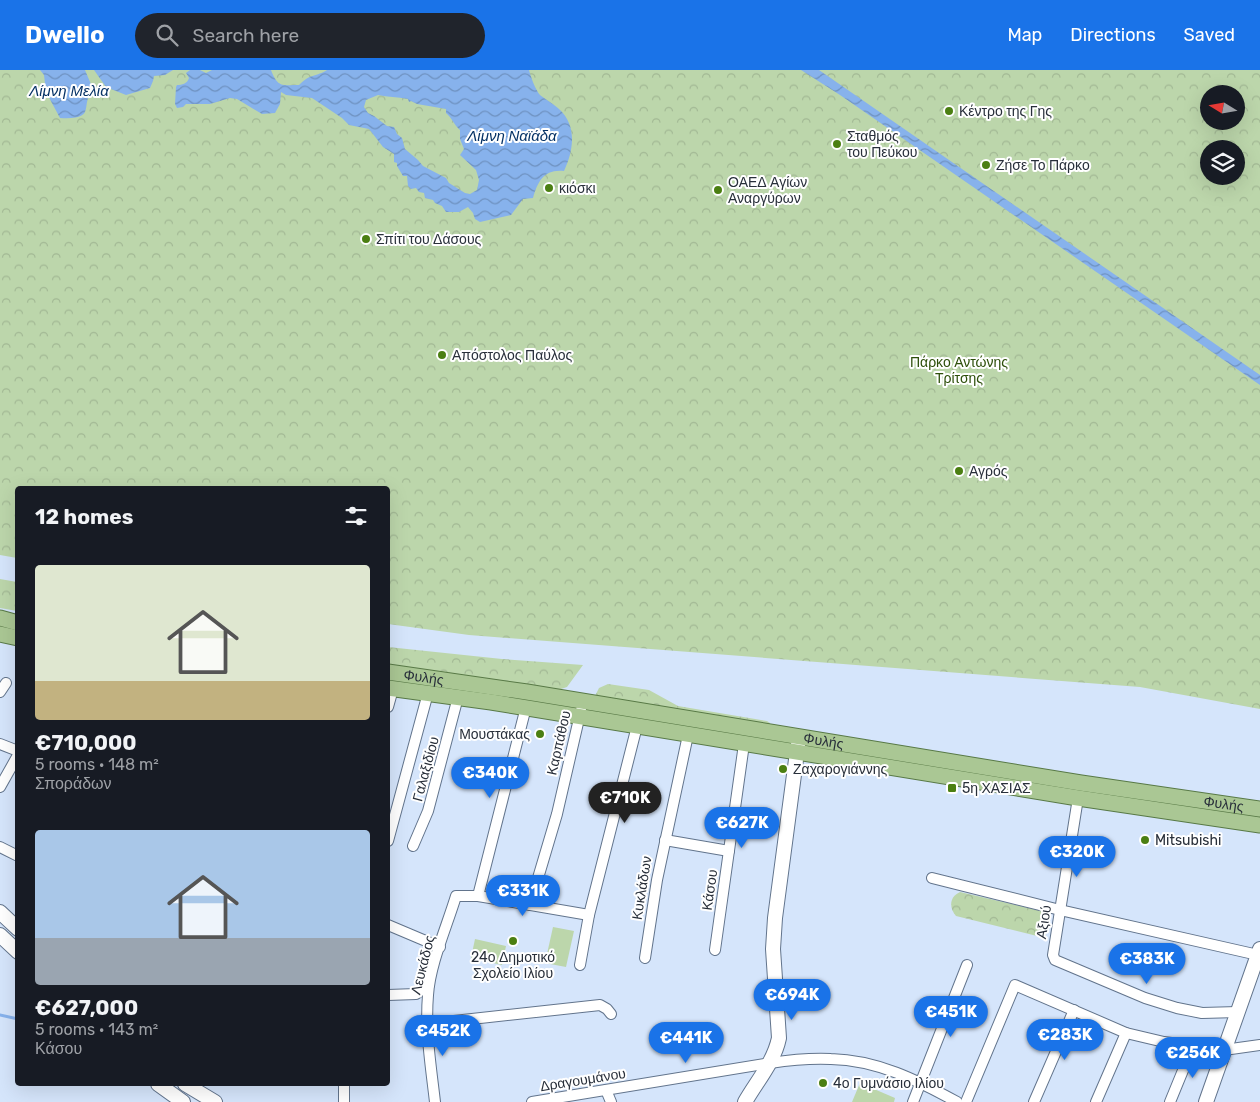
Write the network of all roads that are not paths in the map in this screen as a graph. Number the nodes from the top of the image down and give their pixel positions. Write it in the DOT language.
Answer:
graph roads {
  1 [pos="0,618"];
  2 [pos="15,622"];
  3 [pos="0,634"];
  4 [pos="15,637"];
  5 [pos="390,672"];
  6 [pos="390,689"];
  7 [pos="428,693"];
  8 [pos="458,697"];
  9 [pos="526,707"];
  10 [pos="581,709"];
  11 [pos="637,726"];
  12 [pos="688,735"];
  13 [pos="0,744"];
  14 [pos="744,744"];
  15 [pos="798,744"];
  16 [pos="15,752"];
  17 [pos="15,759"];
  18 [pos="0,787"];
  19 [pos="1078,798"];
  20 [pos="1260,809"];
  21 [pos="1260,825"];
  22 [pos="390,831"];
  23 [pos="665,840"];
  24 [pos="413,846"];
  25 [pos="0,847"];
  26 [pos="729,851"];
  27 [pos="15,854"];
  28 [pos="932,878"];
  29 [pos="478,896"];
  30 [pos="530,905"];
  31 [pos="1060,910"];
  32 [pos="0,912"];
  33 [pos="589,914"];
  34 [pos="15,926"];
  35 [pos="390,926"];
  36 [pos="0,935"];
  37 [pos="440,947"];
  38 [pos="15,949"];
  39 [pos="715,950"];
  40 [pos="1259,952"];
  41 [pos="645,958"];
  42 [pos="580,965"];
  43 [pos="967,965"];
  44 [pos="429,989"];
  45 [pos="390,995"];
  46 [pos="1074,1010"];
  47 [pos="1238,1012"];
  48 [pos="610,1014"];
  49 [pos="427,1018"];
  50 [pos="1126,1033"];
  51 [pos="1260,1045"];
  52 [pos="1193,1046"];
  53 [pos="1224,1050"];
  54 [pos="770,1063"];
  55 [pos="920,1082"];
  56 [pos="161,1086"];
  57 [pos="188,1086"];
  58 [pos="344,1086"];
  59 [pos="606,1090"];
  60 [pos="565,1099"];
  61 [pos="182,1102"];
  62 [pos="215,1102"];
  63 [pos="344,1102"];
  64 [pos="435,1102"];
  65 [pos="532,1102"];
  66 [pos="611,1102"];
  67 [pos="745,1102"];
  68 [pos="913,1102"];
  69 [pos="957,1102"];
  70 [pos="966,1102"];
  71 [pos="1034,1102"];
  72 [pos="1096,1102"];
  73 [pos="1170,1102"];
  74 [pos="1206,1102"];
  1 -- 2 [label="main road"];
  3 -- 4 [label="main road"];
  5 -- 10 [label="main road, Φυλής"];
  6 -- 7 [label="main road, Φυλής"];
  7 -- 8 [label="main road, Φυλής"];
  7 -- 22 [label="street"];
  8 -- 9 [label="main road, Φυλής"];
  8 -- 24 [label="street, Γαλαξιδίου"];
  9 -- 10 [label="main road, Φυλής"];
  9 -- 29 [label="street"];
  10 -- 11 [label="main road, Φυλής"];
  10 -- 15 [label="main road, Φυλής"];
  10 -- 30 [label="street, Καρπάθου"];
  11 -- 12 [label="main road, Φυλής"];
  11 -- 33 [label="street"];
  12 -- 14 [label="main road, Φυλής"];
  12 -- 23 [label="street, Κυκλάδων"];
  13 -- 16 [label="street"];
  14 -- 15 [label="main road, Φυλής"];
  14 -- 26 [label="street, Κάσου"];
  15 -- 19 [label="main road, Φυλής"];
  15 -- 20 [label="main road, Φυλής"];
  15 -- 54 [label="street"];
  17 -- 18 [label="street"];
  19 -- 21 [label="main road, Φυλής"];
  19 -- 31 [label="street, Αξιού"];
  23 -- 26 [label="street"];
  23 -- 41 [label="street, Κυκλάδων"];
  25 -- 27 [label="street"];
  26 -- 39 [label="street, Κάσου"];
  28 -- 31 [label="street"];
  29 -- 30 [label="street"];
  29 -- 37 [label="street, Λευκάδος"];
  30 -- 33 [label="street"];
  31 -- 40 [label="street"];
  31 -- 47 [label="street, Αξιού"];
  32 -- 34 [label="street"];
  33 -- 42 [label="street"];
  35 -- 37 [label="street"];
  36 -- 38 [label="street"];
  37 -- 44 [label="street, Λευκάδος"];
  40 -- 47 [label="street"];
  43 -- 55 [label="street"];
  44 -- 45 [label="street"];
  44 -- 49 [label="street, Λευκάδος"];
  46 -- 50 [label="street"];
  46 -- 70 [label="street"];
  46 -- 71 [label="street"];
  47 -- 53 [label="street"];
  48 -- 49 [label="street"];
  49 -- 64 [label="street, Λευκάδος"];
  50 -- 52 [label="street"];
  50 -- 72 [label="street"];
  51 -- 53 [label="street"];
  52 -- 53 [label="street"];
  52 -- 73 [label="street"];
  53 -- 74 [label="street"];
  54 -- 55 [label="street, Δραγουμάνου"];
  54 -- 59 [label="street, Δραγουμάνου"];
  54 -- 67 [label="street"];
  55 -- 68 [label="street"];
  55 -- 69 [label="street, Δραγουμάνου"];
  56 -- 61 [label="street"];
  57 -- 62 [label="street"];
  58 -- 63 [label="street"];
  59 -- 60 [label="street, Δραγουμάνου"];
  59 -- 66 [label="street"];
  60 -- 65 [label="street, Δραγουμάνου"];
}
